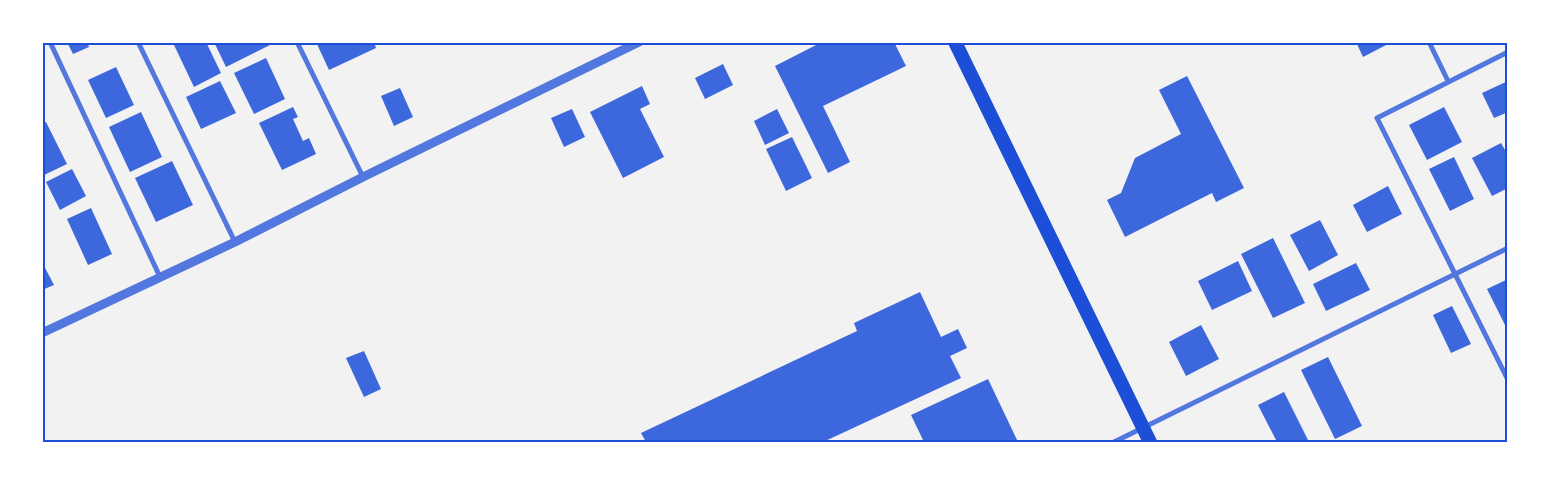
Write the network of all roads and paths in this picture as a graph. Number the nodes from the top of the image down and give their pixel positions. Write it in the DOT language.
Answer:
graph roads {
  1 [pos="50,42"];
  2 [pos="138,42"];
  3 [pos="297,42"];
  4 [pos="639,42"];
  5 [pos="955,42"];
  6 [pos="1429,42"];
  7 [pos="626,45"];
  8 [pos="1508,52"];
  9 [pos="1448,81"];
  10 [pos="363,177"];
  11 [pos="235,242"];
  12 [pos="1508,248"];
  13 [pos="1456,274"];
  14 [pos="160,277"];
  15 [pos="42,333"];
  16 [pos="1508,380"];
  17 [pos="1143,428"];
  18 [pos="1114,442"];
  19 [pos="1150,442"];
  1 -- 14 [label="street"];
  2 -- 11 [label="street"];
  3 -- 10 [label="street"];
  4 -- 7 [label="street"];
  5 -- 17 [label="highway"];
  6 -- 9 [label="street"];
  7 -- 10 [label="street"];
  8 -- 9 [label="street"];
  9 -- 13 [label="street"];
  10 -- 11 [label="street"];
  11 -- 14 [label="street"];
  12 -- 13 [label="street"];
  13 -- 16 [label="street"];
  13 -- 17 [label="street"];
  14 -- 15 [label="street"];
  17 -- 18 [label="street"];
  17 -- 19 [label="highway"];
}
